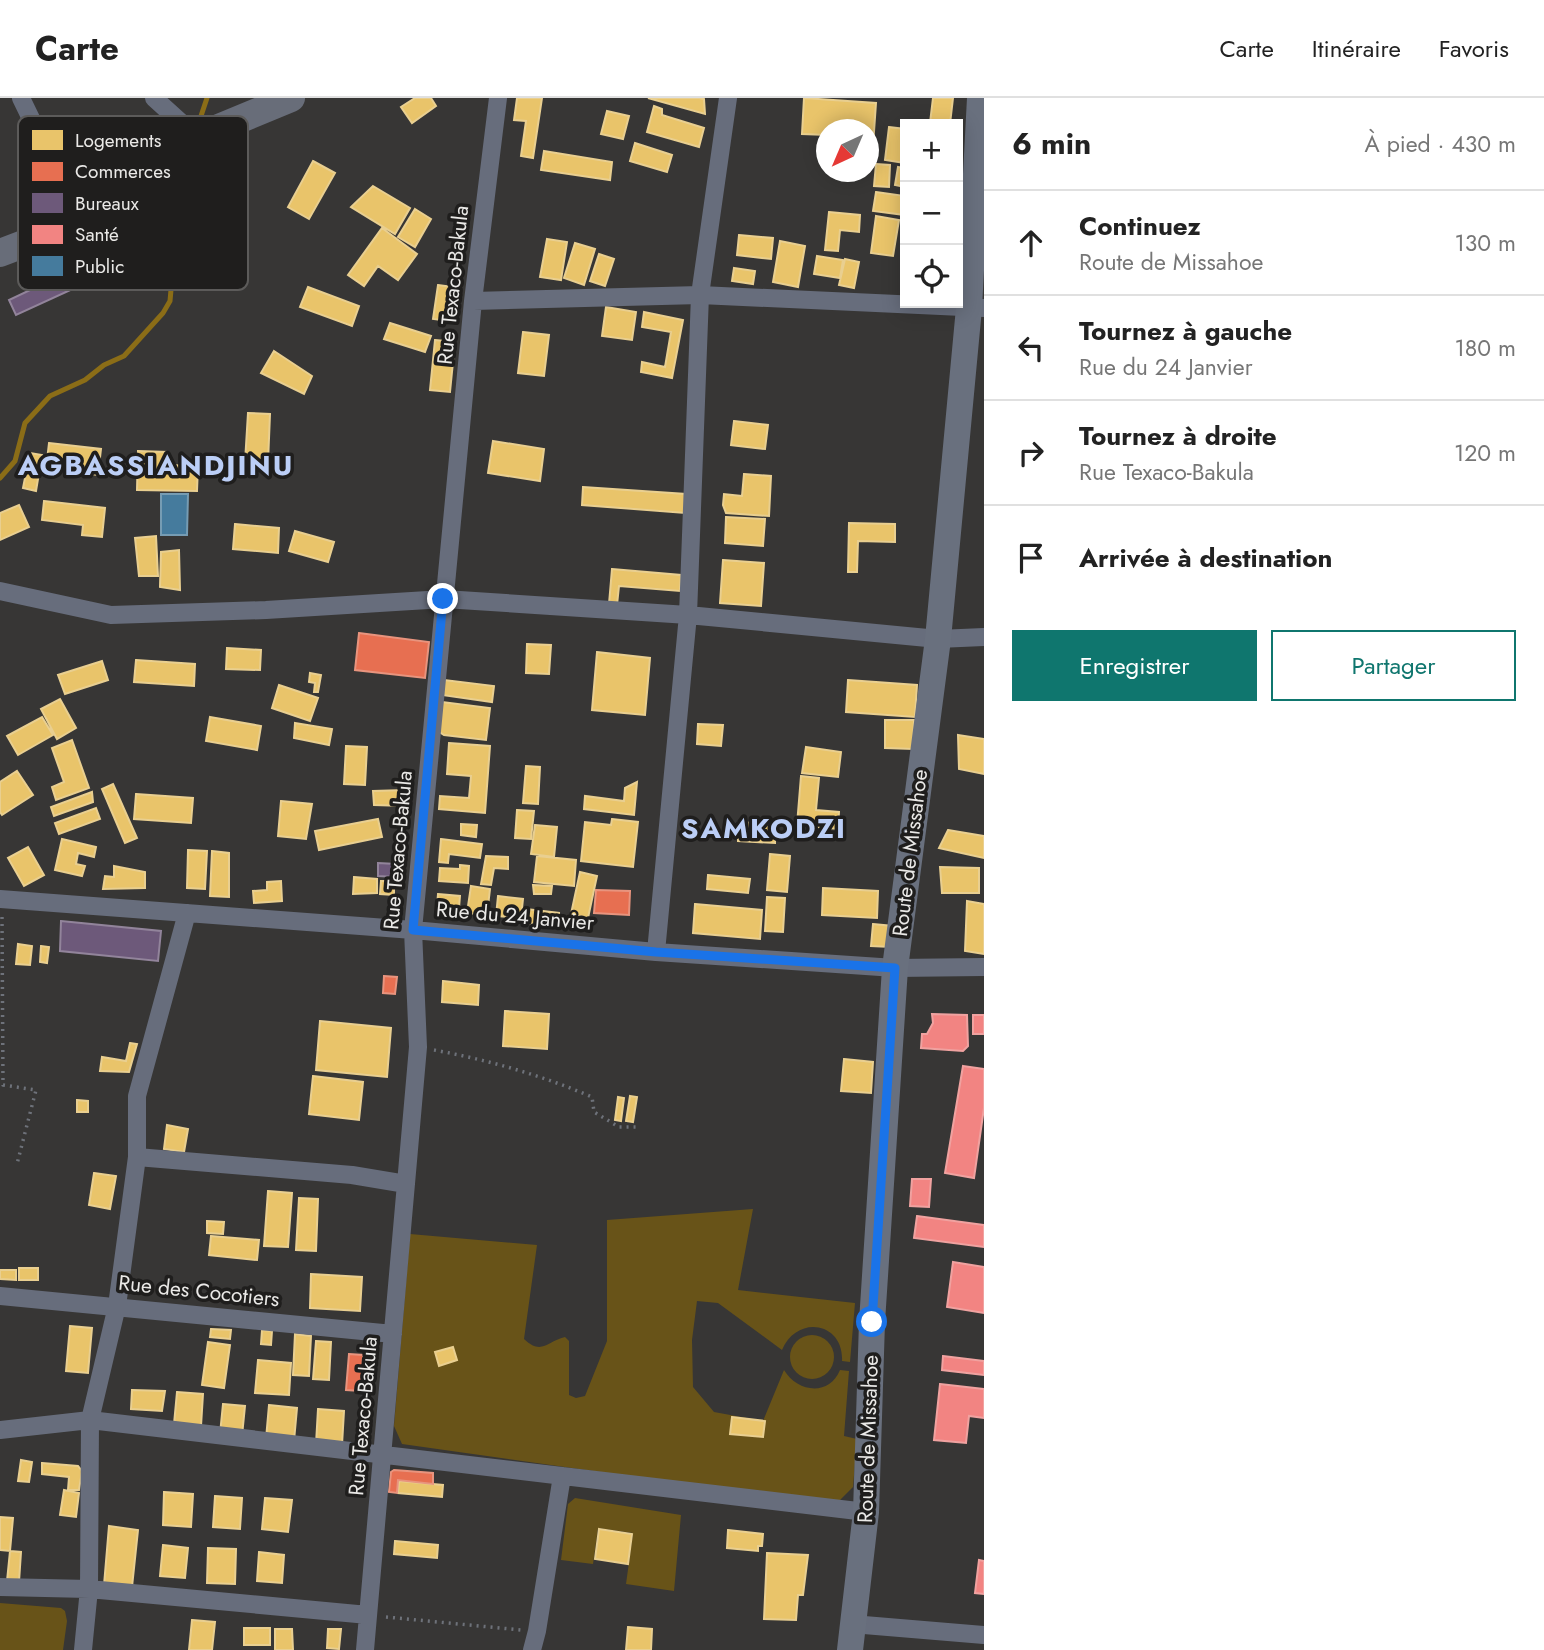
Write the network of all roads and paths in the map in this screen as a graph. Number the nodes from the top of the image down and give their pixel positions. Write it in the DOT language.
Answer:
graph roads {
  1 [pos="21,98"];
  2 [pos="153,98"];
  3 [pos="291,98"];
  4 [pos="498,98"];
  5 [pos="728,98"];
  6 [pos="981,98"];
  7 [pos="30,116"];
  8 [pos="180,116"];
  9 [pos="248,116"];
  10 [pos="18,246"];
  11 [pos="0,253"];
  12 [pos="700,295"];
  13 [pos="473,301"];
  14 [pos="977,308"];
  15 [pos="0,591"];
  16 [pos="443,599"];
  17 [pos="688,615"];
  18 [pos="984,637"];
  19 [pos="938,639"];
  20 [pos="1,895"];
  21 [pos="187,914"];
  22 [pos="413,930"];
  23 [pos="656,952"];
  24 [pos="984,967"];
  25 [pos="895,968"];
  26 [pos="418,1047"];
  27 [pos="639,1127"];
  28 [pos="137,1157"];
  29 [pos="17,1164"];
  30 [pos="406,1184"];
  31 [pos="0,1296"];
  32 [pos="117,1306"];
  33 [pos="393,1334"];
  34 [pos="90,1420"];
  35 [pos="0,1430"];
  36 [pos="383,1455"];
  37 [pos="562,1476"];
  38 [pos="866,1512"];
  39 [pos="0,1587"];
  40 [pos="89,1589"];
  41 [pos="368,1615"];
  42 [pos="852,1623"];
  43 [pos="537,1631"];
  44 [pos="984,1635"];
  45 [pos="83,1650"];
  46 [pos="365,1650"];
  47 [pos="531,1650"];
  48 [pos="850,1650"];
  1 -- 7 [label="street"];
  2 -- 8 [label="street"];
  3 -- 9 [label="main road"];
  4 -- 13 [label="street, Rue Texaco-Bakula"];
  5 -- 12 [label="street"];
  6 -- 14 [label="main road, Route de Missahoe"];
  10 -- 11 [label="main road"];
  12 -- 13 [label="street"];
  12 -- 14 [label="street"];
  12 -- 17 [label="street"];
  13 -- 16 [label="street, Rue Texaco-Bakula"];
  14 -- 19 [label="main road, Route de Missahoe"];
  15 -- 16 [label="street"];
  16 -- 17 [label="street"];
  16 -- 22 [label="street, Rue Texaco-Bakula"];
  17 -- 19 [label="street"];
  17 -- 23 [label="street"];
  18 -- 19 [label="street"];
  19 -- 25 [label="main road, Route de Missahoe"];
  20 -- 21 [label="street, Rue du 24 Janvier"];
  20 -- 29 [label="path"];
  21 -- 22 [label="street, Rue du 24 Janvier"];
  21 -- 28 [label="street"];
  22 -- 23 [label="street, Rue du 24 Janvier"];
  22 -- 26 [label="street, Rue Texaco-Bakula"];
  23 -- 25 [label="street, Rue du 24 Janvier"];
  24 -- 25 [label="street, Rue du 24 Janvier"];
  25 -- 38 [label="main road, Route de Missahoe"];
  26 -- 27 [label="path"];
  26 -- 30 [label="street, Rue Texaco-Bakula"];
  28 -- 30 [label="street"];
  28 -- 32 [label="street"];
  30 -- 33 [label="street, Rue Texaco-Bakula"];
  31 -- 32 [label="street, Rue des Cocotiers"];
  32 -- 33 [label="street, Rue des Cocotiers"];
  32 -- 34 [label="street"];
  33 -- 36 [label="street, Rue Texaco-Bakula"];
  34 -- 35 [label="street"];
  34 -- 36 [label="street"];
  34 -- 40 [label="street"];
  36 -- 37 [label="street"];
  36 -- 41 [label="street, Rue Texaco-Bakula"];
  37 -- 38 [label="street"];
  37 -- 43 [label="street"];
  38 -- 42 [label="main road, Route de Missahoe"];
  39 -- 40 [label="street"];
  40 -- 41 [label="street"];
  40 -- 45 [label="street"];
  41 -- 43 [label="path"];
  41 -- 46 [label="street, Rue Texaco-Bakula"];
  42 -- 44 [label="street"];
  42 -- 48 [label="main road, Route de Missahoe"];
  43 -- 47 [label="street"];
}
